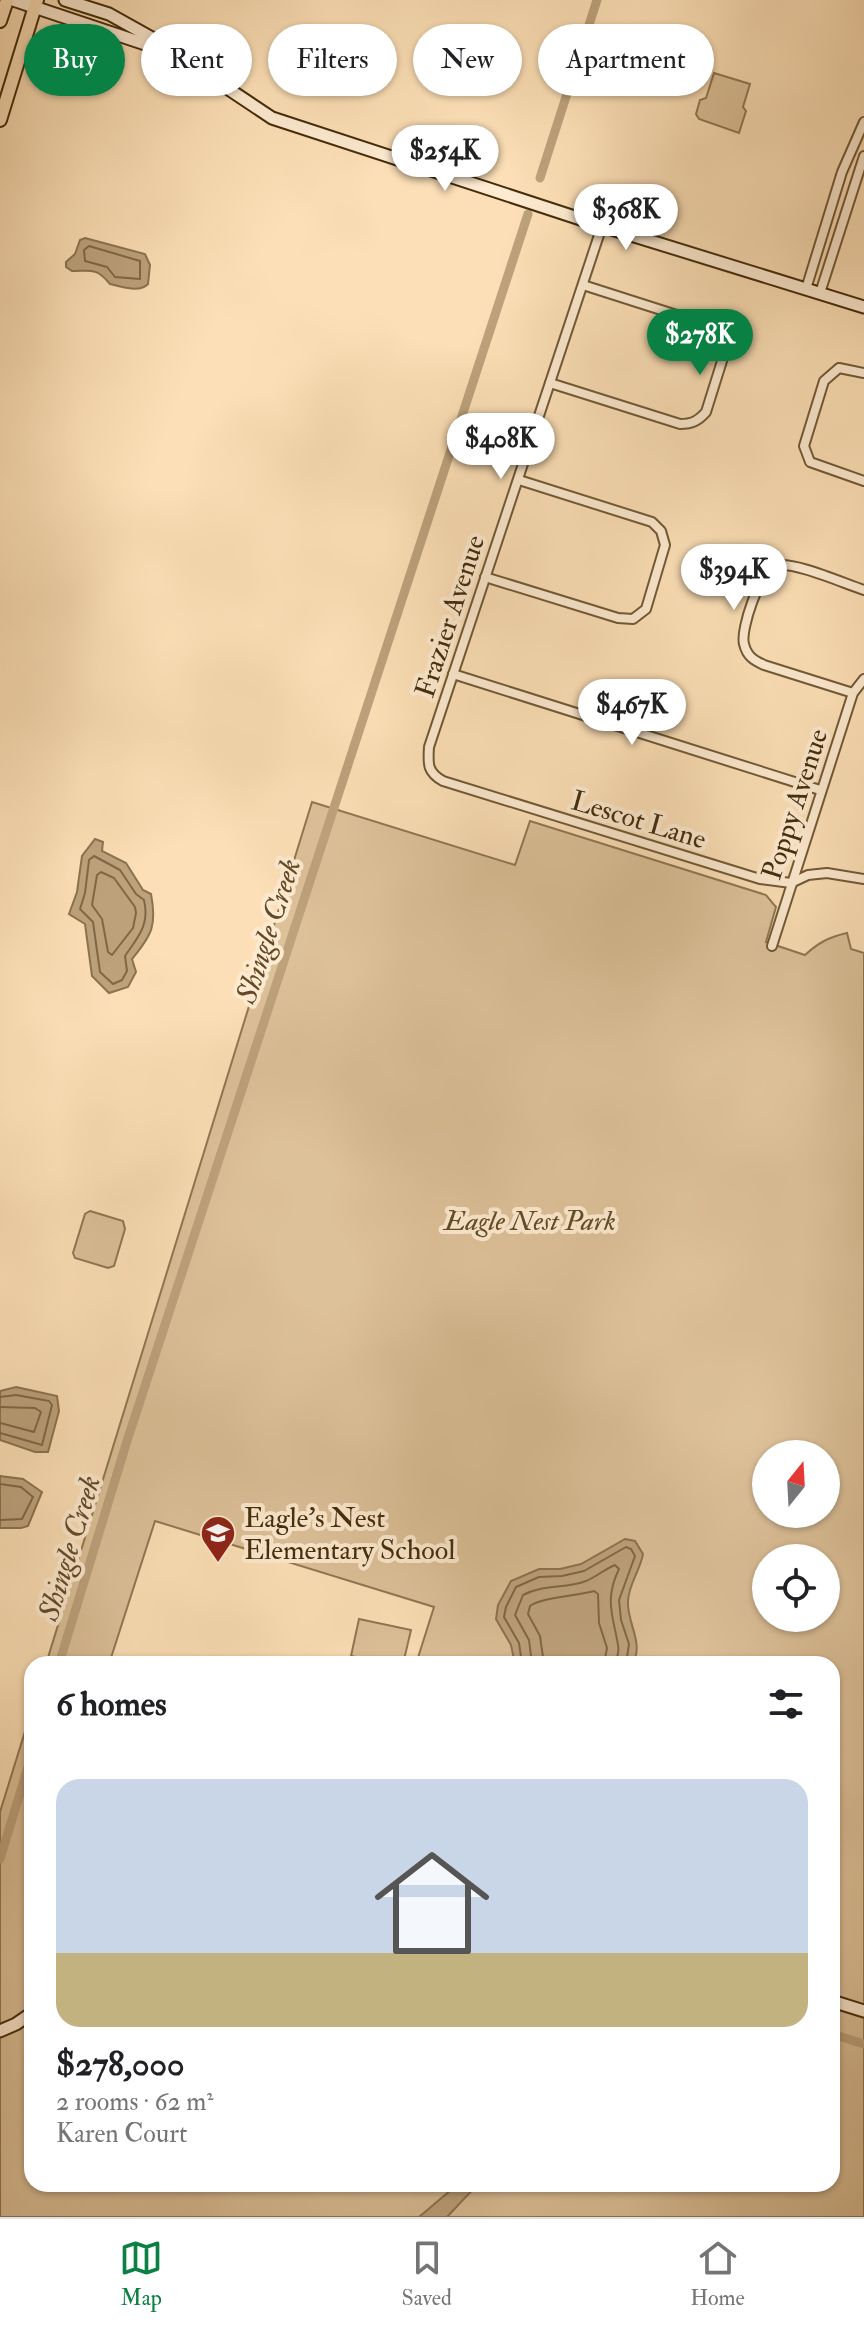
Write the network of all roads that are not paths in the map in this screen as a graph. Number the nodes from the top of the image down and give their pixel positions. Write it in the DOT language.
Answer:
graph roads {
  1 [pos="7,0"];
  2 [pos="13,0"];
  3 [pos="65,0"];
  4 [pos="36,4"];
  5 [pos="0,21"];
  6 [pos="141,32"];
  7 [pos="141,42"];
  8 [pos="239,96"];
  9 [pos="0,120"];
  10 [pos="864,122"];
  11 [pos="864,156"];
  12 [pos="602,226"];
  13 [pos="583,285"];
  14 [pos="806,289"];
  15 [pos="820,293"];
  16 [pos="864,307"];
  17 [pos="864,373"];
  18 [pos="550,383"];
  19 [pos="519,480"];
  20 [pos="864,481"];
  21 [pos="485,577"];
  22 [pos="864,590"];
  23 [pos="453,674"];
  24 [pos="864,679"];
  25 [pos="853,693"];
  26 [pos="429,747"];
  27 [pos="820,790"];
  28 [pos="864,879"];
  29 [pos="791,883"];
  30 [pos="772,946"];
  31 [pos="840,2004"];
  32 [pos="864,2011"];
  33 [pos="24,2015"];
  34 [pos="24,2018"];
  35 [pos="16,2024"];
  36 [pos="0,2031"];
  1 -- 5 [label="main road"];
  2 -- 4 [label="street"];
  3 -- 6 [label="street"];
  4 -- 7 [label="street"];
  4 -- 9 [label="main road"];
  8 -- 12 [label="street"];
  10 -- 14 [label="street"];
  11 -- 15 [label="street"];
  12 -- 13 [label="street, Frazier Avenue"];
  12 -- 14 [label="street"];
  13 -- 18 [label="street, Frazier Avenue"];
  13 -- 18 [label="street"];
  14 -- 15 [label="street"];
  15 -- 16 [label="street"];
  17 -- 20 [label="street"];
  18 -- 19 [label="street, Frazier Avenue"];
  19 -- 21 [label="street, Frazier Avenue"];
  19 -- 21 [label="street"];
  21 -- 23 [label="street, Frazier Avenue"];
  22 -- 25 [label="street"];
  23 -- 26 [label="street, Frazier Avenue"];
  23 -- 27 [label="street"];
  24 -- 25 [label="street, Poppy Avenue"];
  25 -- 27 [label="street, Poppy Avenue"];
  26 -- 29 [label="street, Lescot Lane"];
  27 -- 29 [label="street, Poppy Avenue"];
  28 -- 29 [label="street, Lescot Lane"];
  29 -- 30 [label="street, Poppy Avenue"];
  31 -- 32 [label="street"];
  33 -- 35 [label="street"];
  34 -- 35 [label="street"];
  35 -- 36 [label="street"];
}
